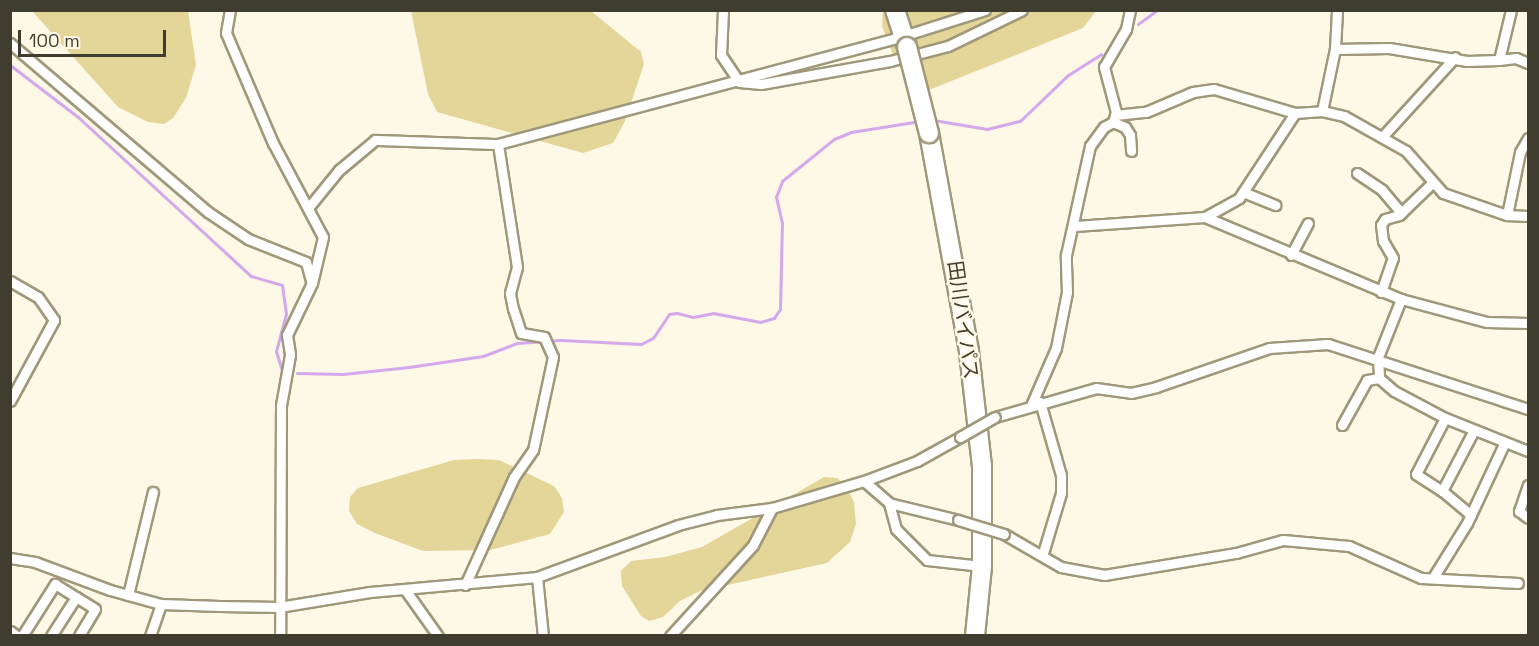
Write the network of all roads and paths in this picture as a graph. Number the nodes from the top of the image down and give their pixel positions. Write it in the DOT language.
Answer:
graph roads {
  1 [pos="231,10"];
  2 [pos="723,10"];
  3 [pos="895,10"];
  4 [pos="985,10"];
  5 [pos="1022,10"];
  6 [pos="1130,10"];
  7 [pos="1338,10"];
  8 [pos="1511,10"];
  9 [pos="905,42"];
  10 [pos="10,43"];
  11 [pos="1335,49"];
  12 [pos="1455,57"];
  13 [pos="1499,60"];
  14 [pos="1528,63"];
  15 [pos="739,82"];
  16 [pos="1322,111"];
  17 [pos="1295,113"];
  18 [pos="1114,119"];
  19 [pos="1382,137"];
  20 [pos="1528,138"];
  21 [pos="498,144"];
  22 [pos="1131,151"];
  23 [pos="1357,173"];
  24 [pos="1431,184"];
  25 [pos="1243,192"];
  26 [pos="1276,205"];
  27 [pos="308,208"];
  28 [pos="1401,213"];
  29 [pos="1507,215"];
  30 [pos="1528,216"];
  31 [pos="1205,217"];
  32 [pos="1308,223"];
  33 [pos="1075,226"];
  34 [pos="1291,255"];
  35 [pos="10,281"];
  36 [pos="312,283"];
  37 [pos="1381,292"];
  38 [pos="1401,299"];
  39 [pos="1528,323"];
  40 [pos="1378,357"];
  41 [pos="1378,378"];
  42 [pos="10,401"];
  43 [pos="1036,403"];
  44 [pos="1528,409"];
  45 [pos="1445,418"];
  46 [pos="1342,425"];
  47 [pos="1474,430"];
  48 [pos="1505,442"];
  49 [pos="1528,451"];
  50 [pos="864,481"];
  51 [pos="1528,485"];
  52 [pos="1442,491"];
  53 [pos="153,492"];
  54 [pos="889,503"];
  55 [pos="772,508"];
  56 [pos="1470,515"];
  57 [pos="1528,518"];
  58 [pos="1043,553"];
  59 [pos="10,558"];
  60 [pos="982,566"];
  61 [pos="1434,576"];
  62 [pos="537,577"];
  63 [pos="1518,582"];
  64 [pos="465,585"];
  65 [pos="406,591"];
  66 [pos="128,595"];
  67 [pos="76,597"];
  68 [pos="161,604"];
  69 [pos="279,607"];
  70 [pos="10,631"];
  71 [pos="20,636"];
  72 [pos="51,636"];
  73 [pos="79,636"];
  74 [pos="150,636"];
  75 [pos="280,636"];
  76 [pos="438,636"];
  77 [pos="543,636"];
  78 [pos="670,636"];
  79 [pos="975,636"];
  1 -- 27 [label="street"];
  2 -- 15 [label="street"];
  3 -- 9 [label="highway, 田川バイパス"];
  4 -- 9 [label="street"];
  5 -- 15 [label="street"];
  6 -- 18 [label="street"];
  7 -- 11 [label="street"];
  8 -- 13 [label="street"];
  9 -- 15 [label="street"];
  9 -- 60 [label="highway, 田川バイパス, bridge"];
  10 -- 36 [label="street"];
  11 -- 12 [label="street"];
  11 -- 16 [label="street"];
  12 -- 13 [label="street"];
  12 -- 19 [label="street"];
  13 -- 14 [label="street"];
  15 -- 21 [label="street"];
  16 -- 17 [label="street"];
  16 -- 19 [label="street"];
  17 -- 18 [label="street"];
  17 -- 25 [label="street"];
  18 -- 22 [label="street"];
  18 -- 33 [label="street"];
  19 -- 24 [label="street"];
  20 -- 29 [label="street"];
  21 -- 27 [label="street"];
  21 -- 64 [label="street"];
  23 -- 28 [label="street"];
  24 -- 28 [label="street"];
  24 -- 29 [label="street"];
  25 -- 26 [label="street"];
  25 -- 31 [label="street"];
  27 -- 36 [label="street"];
  28 -- 37 [label="street"];
  29 -- 30 [label="street"];
  31 -- 33 [label="street"];
  31 -- 34 [label="street"];
  32 -- 34 [label="street"];
  33 -- 43 [label="street"];
  34 -- 37 [label="street"];
  35 -- 42 [label="street"];
  36 -- 69 [label="street"];
  37 -- 38 [label="street"];
  38 -- 39 [label="street"];
  38 -- 40 [label="street"];
  40 -- 41 [label="street"];
  40 -- 43 [label="street"];
  40 -- 44 [label="street"];
  41 -- 45 [label="street"];
  41 -- 46 [label="street"];
  43 -- 50 [label="street, bridge"];
  43 -- 58 [label="street"];
  45 -- 47 [label="street"];
  45 -- 52 [label="street"];
  47 -- 48 [label="street"];
  47 -- 52 [label="street"];
  48 -- 49 [label="street"];
  48 -- 56 [label="street"];
  50 -- 54 [label="street"];
  50 -- 55 [label="street"];
  51 -- 57 [label="street"];
  52 -- 56 [label="street"];
  53 -- 66 [label="street"];
  54 -- 58 [label="street, bridge"];
  54 -- 60 [label="street"];
  55 -- 62 [label="street"];
  55 -- 78 [label="street"];
  56 -- 61 [label="street"];
  58 -- 61 [label="street"];
  59 -- 66 [label="street"];
  60 -- 79 [label="highway, 田川バイパス"];
  61 -- 63 [label="street"];
  62 -- 64 [label="street"];
  62 -- 77 [label="street"];
  64 -- 65 [label="street"];
  65 -- 69 [label="street"];
  65 -- 76 [label="street"];
  66 -- 68 [label="street"];
  67 -- 71 [label="street"];
  67 -- 72 [label="street"];
  67 -- 73 [label="street"];
  68 -- 69 [label="street"];
  68 -- 74 [label="street"];
  69 -- 75 [label="street"];
  70 -- 71 [label="street"];
}
